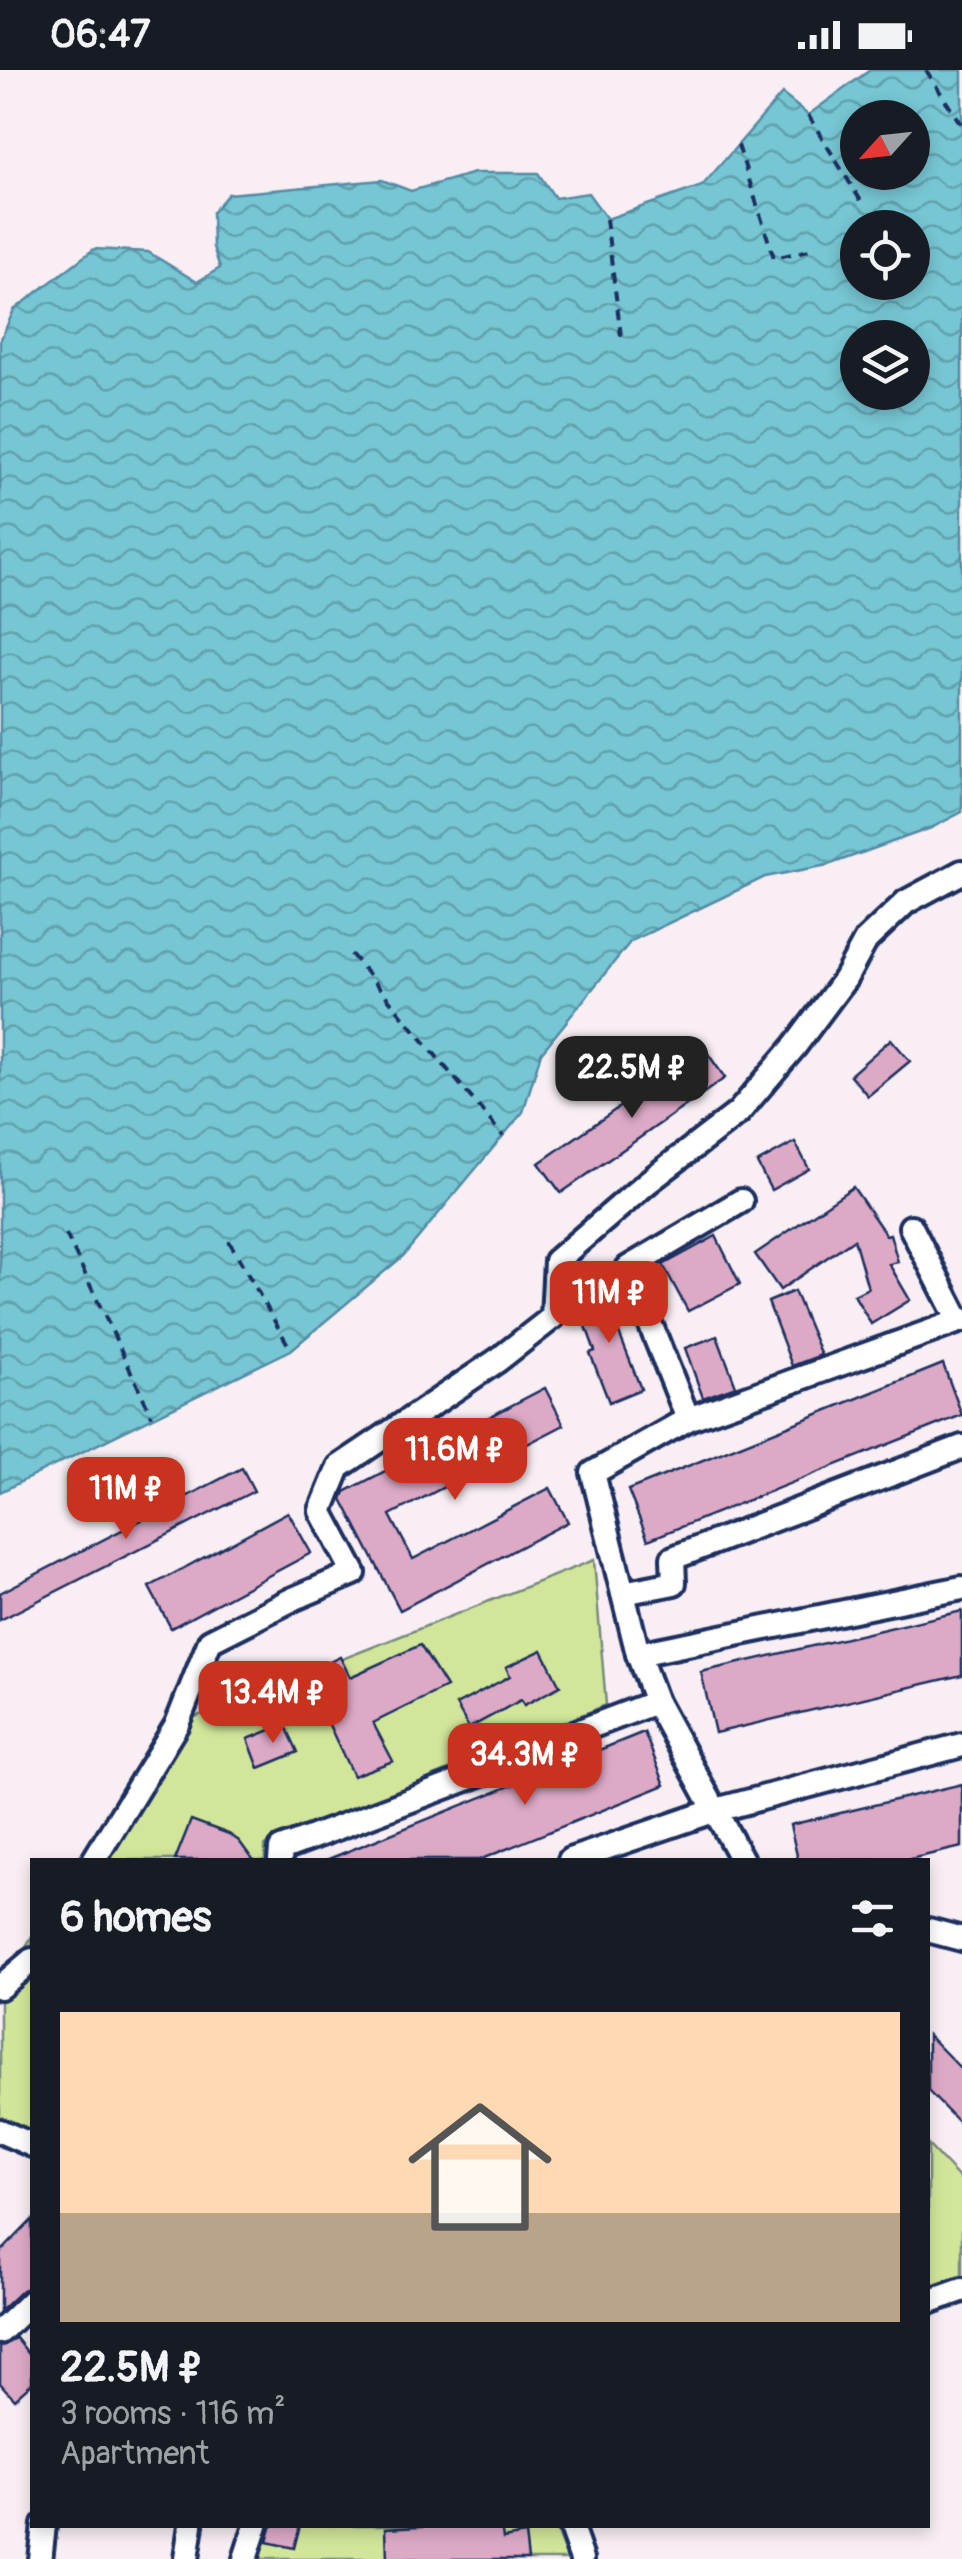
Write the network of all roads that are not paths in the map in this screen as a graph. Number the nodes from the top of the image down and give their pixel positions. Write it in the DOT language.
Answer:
graph roads {
  1 [pos="962,872"];
  2 [pos="741,1200"];
  3 [pos="911,1227"];
  4 [pos="960,1320"];
  5 [pos="688,1419"];
  6 [pos="962,1447"];
  7 [pos="962,1588"];
  8 [pos="623,1593"];
  9 [pos="638,1654"];
  10 [pos="656,1702"];
  11 [pos="962,1745"];
  12 [pos="716,1810"];
  13 [pos="95,1858"];
  14 [pos="280,1858"];
  15 [pos="576,1858"];
  16 [pos="741,1858"];
  17 [pos="930,1930"];
  18 [pos="962,1938"];
  19 [pos="30,1965"];
  20 [pos="0,1988"];
  21 [pos="0,2131"];
  22 [pos="30,2144"];
  23 [pos="962,2290"];
  24 [pos="930,2301"];
  25 [pos="30,2303"];
  26 [pos="0,2332"];
  27 [pos="44,2528"];
  28 [pos="191,2528"];
  29 [pos="255,2528"];
  30 [pos="571,2528"];
  31 [pos="40,2559"];
  32 [pos="186,2559"];
  33 [pos="245,2559"];
  34 [pos="582,2559"];
  1 -- 13 [label="street"];
  2 -- 5 [label="street"];
  3 -- 4 [label="street"];
  4 -- 5 [label="street"];
  5 -- 8 [label="street"];
  6 -- 8 [label="street"];
  7 -- 9 [label="street"];
  8 -- 9 [label="street"];
  9 -- 10 [label="street"];
  10 -- 12 [label="street"];
  10 -- 14 [label="street"];
  11 -- 12 [label="street"];
  12 -- 15 [label="street"];
  12 -- 16 [label="street"];
  17 -- 18 [label="street"];
  19 -- 20 [label="street"];
  21 -- 22 [label="street"];
  23 -- 24 [label="street"];
  25 -- 26 [label="street"];
  27 -- 31 [label="street"];
  28 -- 32 [label="street"];
  29 -- 33 [label="street"];
  30 -- 34 [label="street"];
}
